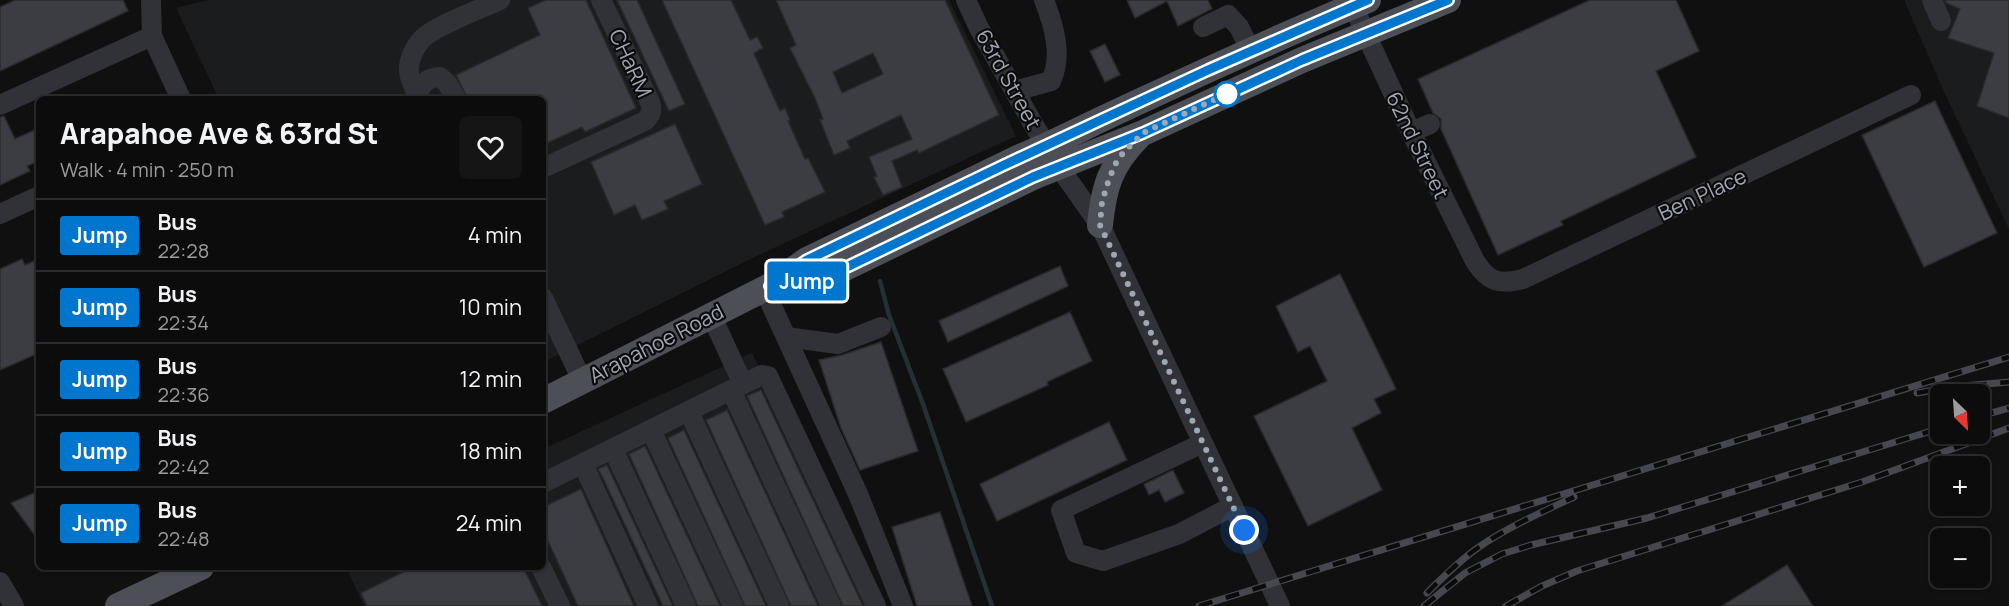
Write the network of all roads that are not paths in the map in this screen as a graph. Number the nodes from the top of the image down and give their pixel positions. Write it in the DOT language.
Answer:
graph roads {
  1 [pos="151,0"];
  2 [pos="500,0"];
  3 [pos="601,0"];
  4 [pos="966,0"];
  5 [pos="1044,0"];
  6 [pos="1448,0"];
  7 [pos="1932,0"];
  8 [pos="1361,3"];
  9 [pos="1225,8"];
  10 [pos="1941,21"];
  11 [pos="1203,27"];
  12 [pos="1366,33"];
  13 [pos="152,36"];
  14 [pos="1251,51"];
  15 [pos="1015,91"];
  16 [pos="1911,95"];
  17 [pos="180,96"];
  18 [pos="418,96"];
  19 [pos="418,96"];
  20 [pos="454,96"];
  21 [pos="0,105"];
  22 [pos="1430,124"];
  23 [pos="1411,132"];
  24 [pos="1143,133"];
  25 [pos="1053,157"];
  26 [pos="546,167"];
  27 [pos="36,197"];
  28 [pos="0,214"];
  29 [pos="1100,225"];
  30 [pos="1490,280"];
  31 [pos="767,288"];
  32 [pos="546,304"];
  33 [pos="711,315"];
  34 [pos="880,327"];
  35 [pos="786,337"];
  36 [pos="582,380"];
  37 [pos="737,387"];
  38 [pos="546,398"];
  39 [pos="689,412"];
  40 [pos="651,430"];
  41 [pos="1203,443"];
  42 [pos="613,449"];
  43 [pos="583,464"];
  44 [pos="546,482"];
  45 [pos="1233,506"];
  46 [pos="195,570"];
  47 [pos="542,570"];
  48 [pos="0,582"];
  49 [pos="14,606"];
  50 [pos="118,606"];
  51 [pos="560,606"];
  52 [pos="648,606"];
  53 [pos="686,606"];
  54 [pos="733,606"];
  55 [pos="779,606"];
  56 [pos="831,606"];
  57 [pos="876,606"];
  58 [pos="903,606"];
  59 [pos="1280,606"];
  1 -- 13 [label="street"];
  2 -- 18 [label="street"];
  3 -- 26 [label="street, CHaRM"];
  4 -- 15 [label="street, 63rd Street"];
  5 -- 15 [label="street"];
  6 -- 12 [label="main road"];
  7 -- 10 [label="street"];
  8 -- 12 [label="street, 62nd Street"];
  8 -- 14 [label="main road"];
  9 -- 11 [label="street"];
  9 -- 14 [label="street"];
  12 -- 23 [label="street, 62nd Street"];
  12 -- 24 [label="main road"];
  13 -- 17 [label="street"];
  13 -- 21 [label="street"];
  14 -- 25 [label="main road"];
  15 -- 25 [label="street, 63rd Street"];
  16 -- 30 [label="street, Ben Place"];
  19 -- 20 [label="street"];
  22 -- 23 [label="street"];
  23 -- 30 [label="street, 62nd Street"];
  24 -- 25 [label="main road"];
  24 -- 29 [label="main road"];
  25 -- 29 [label="street, 63rd Street"];
  25 -- 31 [label="main road, Arapahoe Road"];
  27 -- 28 [label="street"];
  29 -- 41 [label="street, 63rd Street"];
  31 -- 33 [label="main road, Arapahoe Road"];
  31 -- 35 [label="street"];
  32 -- 36 [label="street"];
  33 -- 36 [label="main road, Arapahoe Road"];
  33 -- 37 [label="street"];
  34 -- 35 [label="street"];
  35 -- 58 [label="street"];
  36 -- 38 [label="main road, Arapahoe Road"];
  37 -- 39 [label="street"];
  37 -- 56 [label="street"];
  37 -- 57 [label="street"];
  39 -- 40 [label="street"];
  39 -- 55 [label="street"];
  40 -- 42 [label="street"];
  40 -- 54 [label="street"];
  41 -- 45 [label="street, 63rd Street"];
  41 -- 45 [label="street"];
  42 -- 43 [label="street"];
  42 -- 53 [label="street"];
  43 -- 44 [label="street"];
  43 -- 52 [label="street"];
  45 -- 59 [label="street, 63rd Street"];
  46 -- 50 [label="main road"];
  47 -- 51 [label="street"];
  48 -- 49 [label="street"];
}
